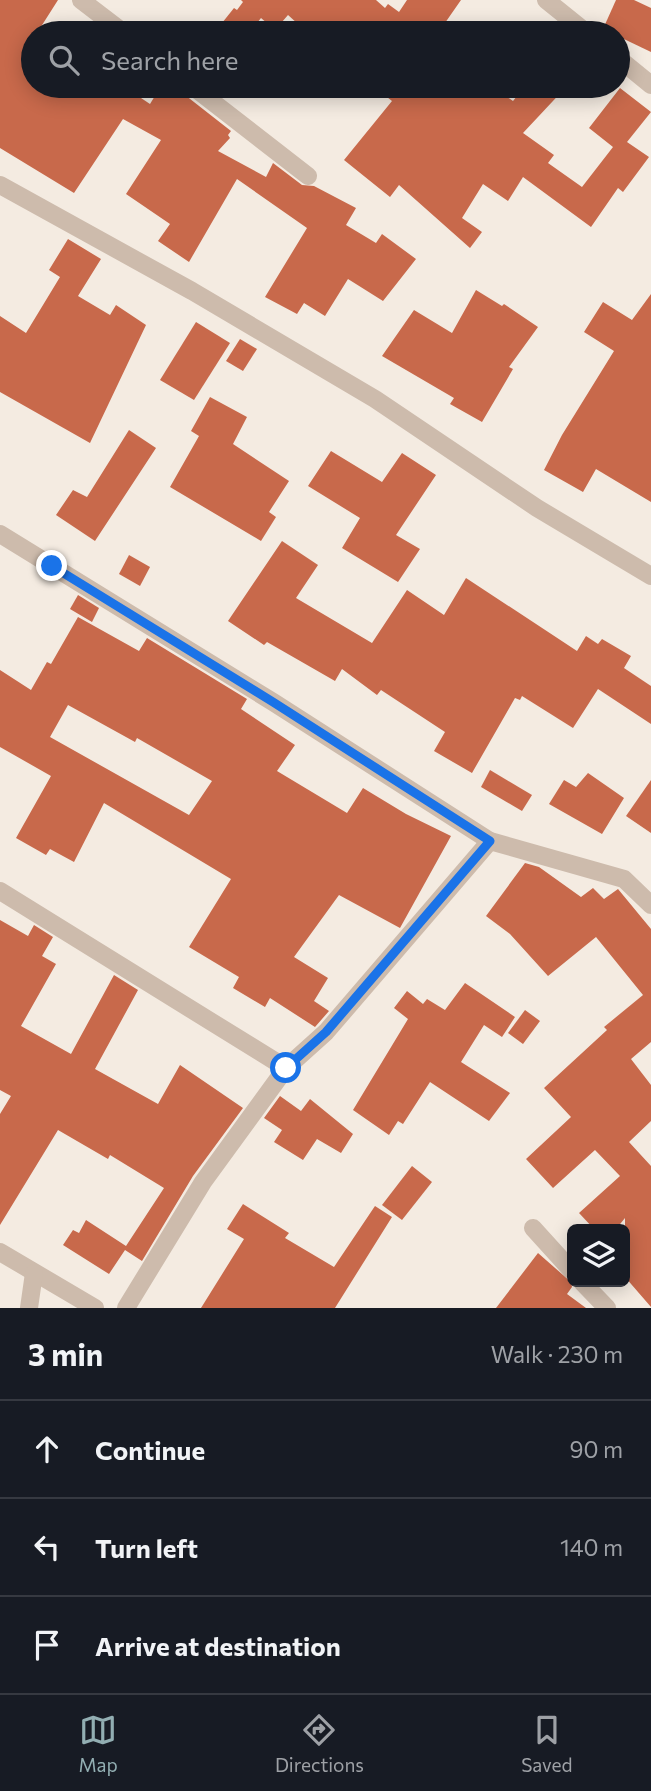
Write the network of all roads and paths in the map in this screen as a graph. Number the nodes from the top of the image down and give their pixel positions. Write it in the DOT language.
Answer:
graph roads {
  1 [pos="81,0"];
  2 [pos="545,0"];
  3 [pos="108,21"];
  4 [pos="572,21"];
  5 [pos="630,68"];
  6 [pos="651,85"];
  7 [pos="207,98"];
  8 [pos="308,176"];
  9 [pos="0,185"];
  10 [pos="0,534"];
  11 [pos="651,576"];
  12 [pos="490,841"];
  13 [pos="0,891"];
  14 [pos="651,905"];
  15 [pos="286,1068"];
  16 [pos="533,1228"];
  17 [pos="0,1252"];
  18 [pos="567,1265"];
  19 [pos="34,1273"];
  20 [pos="587,1287"];
  21 [pos="29,1308"];
  22 [pos="95,1308"];
  23 [pos="126,1308"];
  24 [pos="607,1308"];
  1 -- 3 [label="street"];
  2 -- 4 [label="street"];
  5 -- 6 [label="street"];
  7 -- 8 [label="street"];
  9 -- 11 [label="street"];
  10 -- 12 [label="street"];
  12 -- 14 [label="street"];
  12 -- 15 [label="street"];
  13 -- 15 [label="street"];
  15 -- 23 [label="street"];
  16 -- 18 [label="street"];
  17 -- 19 [label="street"];
  19 -- 21 [label="street"];
  19 -- 22 [label="street"];
  20 -- 24 [label="street"];
}
